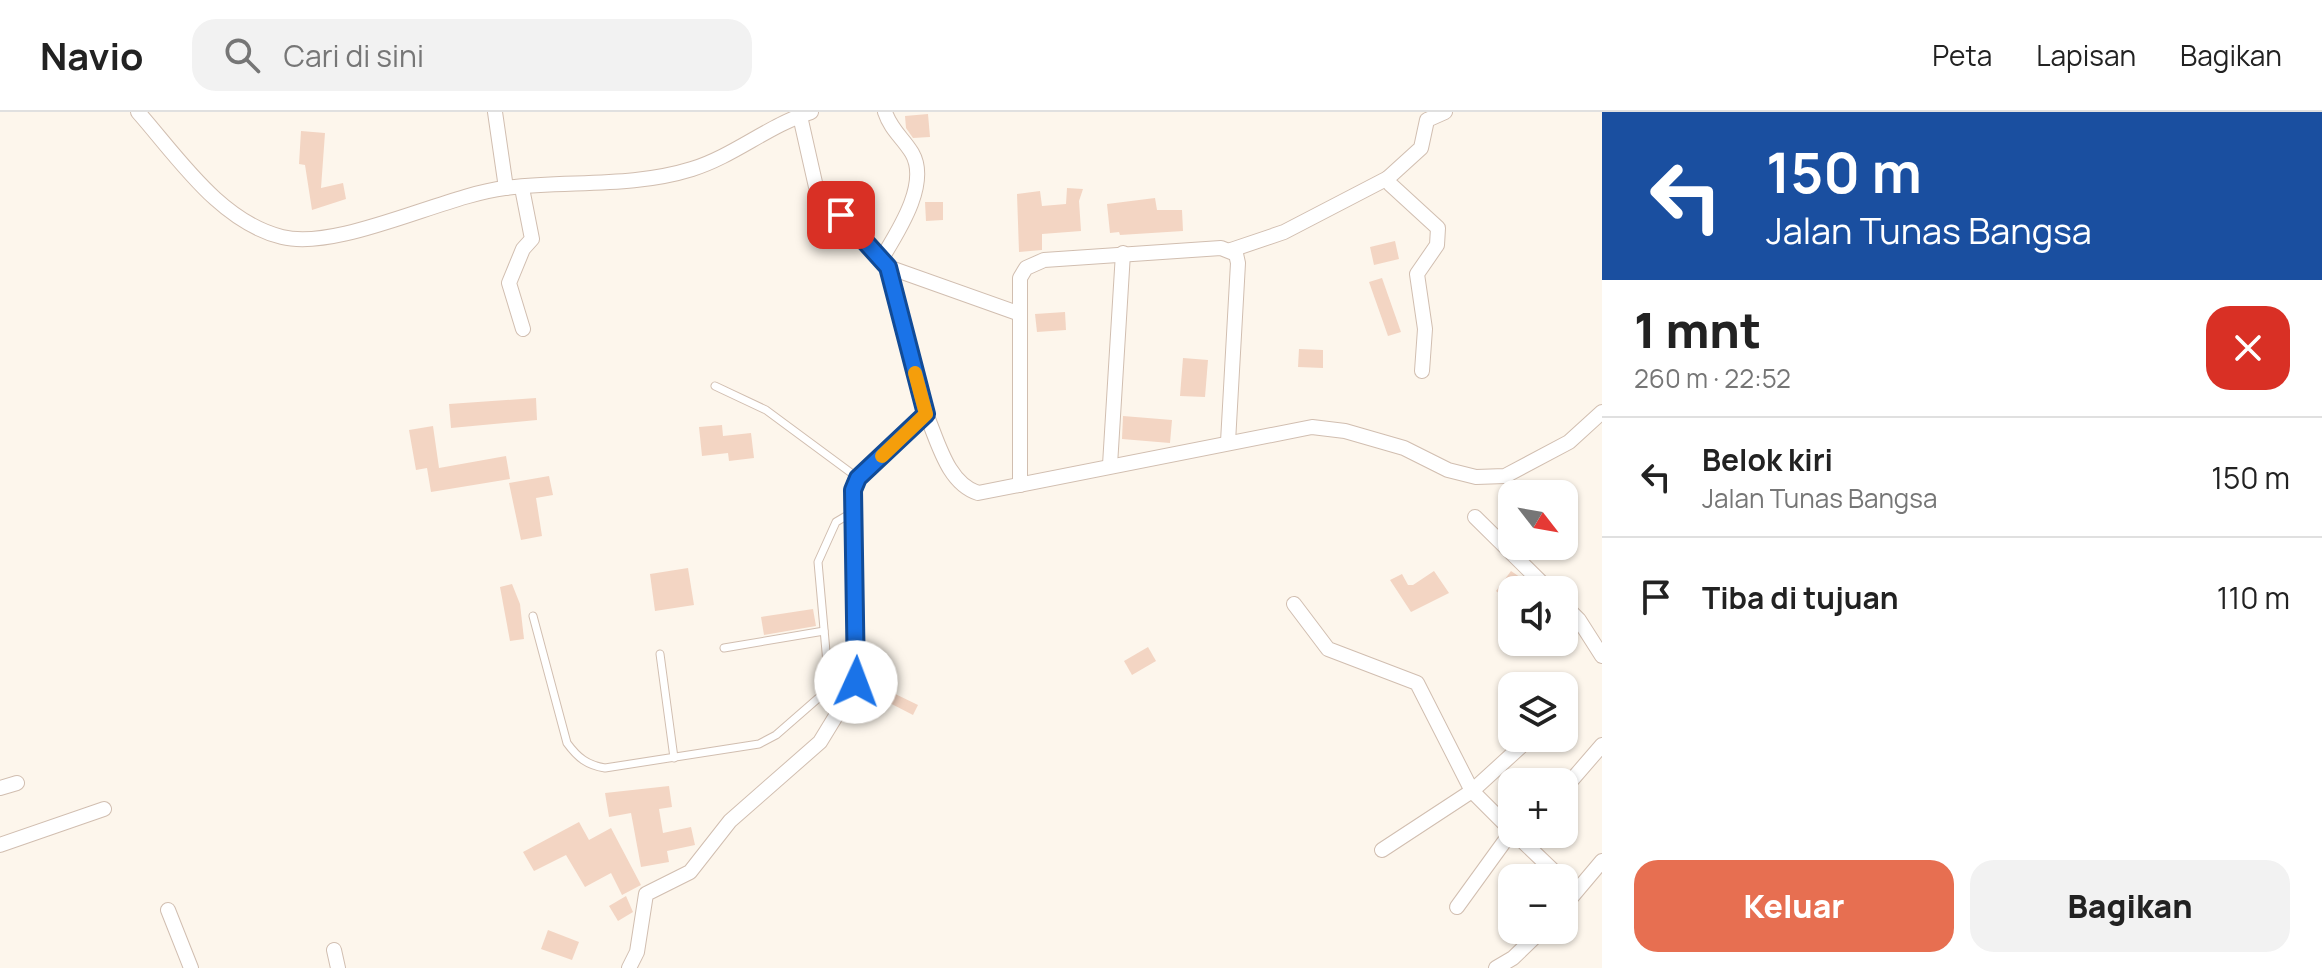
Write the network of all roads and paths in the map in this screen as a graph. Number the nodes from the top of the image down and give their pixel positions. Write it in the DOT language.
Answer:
graph roads {
  1 [pos="138,112"];
  2 [pos="495,112"];
  3 [pos="885,112"];
  4 [pos="1445,112"];
  5 [pos="806,114"];
  6 [pos="1388,178"];
  7 [pos="506,188"];
  8 [pos="522,188"];
  9 [pos="1231,250"];
  10 [pos="1123,253"];
  11 [pos="885,263"];
  12 [pos="1020,314"];
  13 [pos="523,329"];
  14 [pos="1422,371"];
  15 [pos="715,386"];
  16 [pos="1602,412"];
  17 [pos="926,414"];
  18 [pos="1228,442"];
  19 [pos="1110,465"];
  20 [pos="858,478"];
  21 [pos="1020,485"];
  22 [pos="853,512"];
  23 [pos="1475,517"];
  24 [pos="1535,576"];
  25 [pos="1294,604"];
  26 [pos="533,616"];
  27 [pos="1578,619"];
  28 [pos="824,631"];
  29 [pos="724,648"];
  30 [pos="660,654"];
  31 [pos="1602,656"];
  32 [pos="1602,745"];
  33 [pos="1515,752"];
  34 [pos="674,758"];
  35 [pos="1578,773"];
  36 [pos="17,783"];
  37 [pos="0,788"];
  38 [pos="1472,791"];
  39 [pos="104,809"];
  40 [pos="1498,816"];
  41 [pos="0,845"];
  42 [pos="1505,848"];
  43 [pos="1531,848"];
  44 [pos="1382,850"];
  45 [pos="1602,861"];
  46 [pos="1548,864"];
  47 [pos="1578,892"];
  48 [pos="1457,907"];
  49 [pos="168,910"];
  50 [pos="1528,944"];
  51 [pos="334,950"];
  52 [pos="191,968"];
  53 [pos="338,968"];
  54 [pos="629,968"];
  55 [pos="1496,968"];
  1 -- 7 [label="street"];
  2 -- 7 [label="street"];
  3 -- 11 [label="street"];
  4 -- 6 [label="street"];
  5 -- 8 [label="street"];
  5 -- 11 [label="street"];
  6 -- 9 [label="street"];
  6 -- 14 [label="street"];
  7 -- 8 [label="street"];
  8 -- 13 [label="street"];
  9 -- 10 [label="street"];
  9 -- 18 [label="street"];
  10 -- 12 [label="street"];
  10 -- 19 [label="street"];
  11 -- 12 [label="street"];
  11 -- 17 [label="street"];
  12 -- 21 [label="street"];
  15 -- 20 [label="lane"];
  16 -- 18 [label="street"];
  17 -- 20 [label="street"];
  17 -- 21 [label="street"];
  18 -- 19 [label="street"];
  19 -- 21 [label="street"];
  20 -- 22 [label="street"];
  22 -- 28 [label="lane"];
  22 -- 54 [label="street"];
  23 -- 24 [label="street"];
  25 -- 38 [label="street"];
  26 -- 34 [label="lane"];
  27 -- 31 [label="street"];
  28 -- 29 [label="lane"];
  28 -- 34 [label="lane"];
  30 -- 34 [label="lane"];
  32 -- 35 [label="street"];
  33 -- 38 [label="street"];
  36 -- 37 [label="street"];
  38 -- 40 [label="street"];
  38 -- 44 [label="street"];
  39 -- 41 [label="street"];
  42 -- 48 [label="street"];
  43 -- 46 [label="street"];
  45 -- 47 [label="street"];
  49 -- 52 [label="street"];
  50 -- 55 [label="street"];
  51 -- 53 [label="street"];
}
